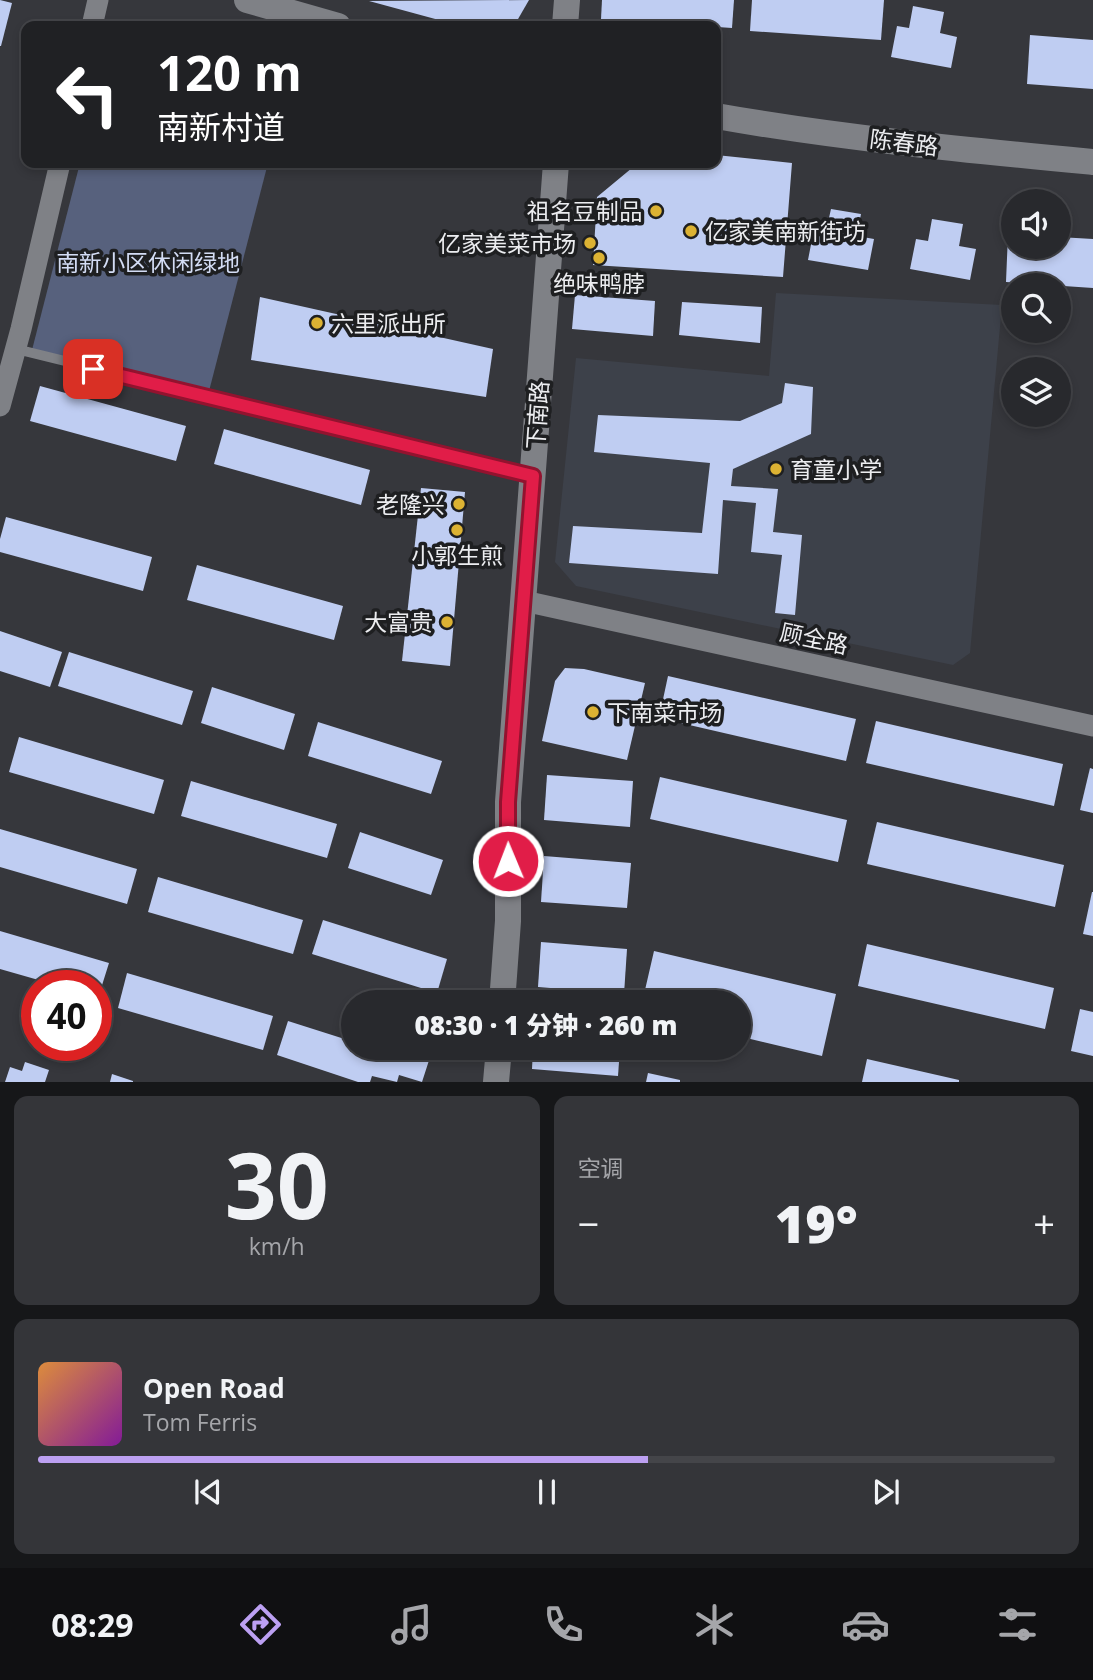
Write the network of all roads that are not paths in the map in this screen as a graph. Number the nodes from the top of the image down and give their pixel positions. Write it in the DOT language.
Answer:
graph roads {
  1 [pos="98,0"];
  2 [pos="247,0"];
  3 [pos="567,0"];
  4 [pos="93,21"];
  5 [pos="320,21"];
  6 [pos="565,21"];
  7 [pos="721,117"];
  8 [pos="1093,162"];
  9 [pos="59,168"];
  10 [pos="556,168"];
  11 [pos="16,349"];
  12 [pos="0,406"];
  13 [pos="533,476"];
  14 [pos="524,601"];
  15 [pos="1093,726"];
  16 [pos="503,990"];
  17 [pos="498,1060"];
  18 [pos="496,1082"];
  1 -- 4 [label="street"];
  2 -- 5 [label="street"];
  3 -- 6 [label="street"];
  7 -- 8 [label="street, 陈春路"];
  9 -- 11 [label="street"];
  10 -- 13 [label="street, 下南路"];
  11 -- 12 [label="street"];
  11 -- 13 [label="lane"];
  13 -- 14 [label="street, 下南路"];
  14 -- 15 [label="street, 顾全路"];
  14 -- 16 [label="street, 下南路"];
  17 -- 18 [label="street"];
}
